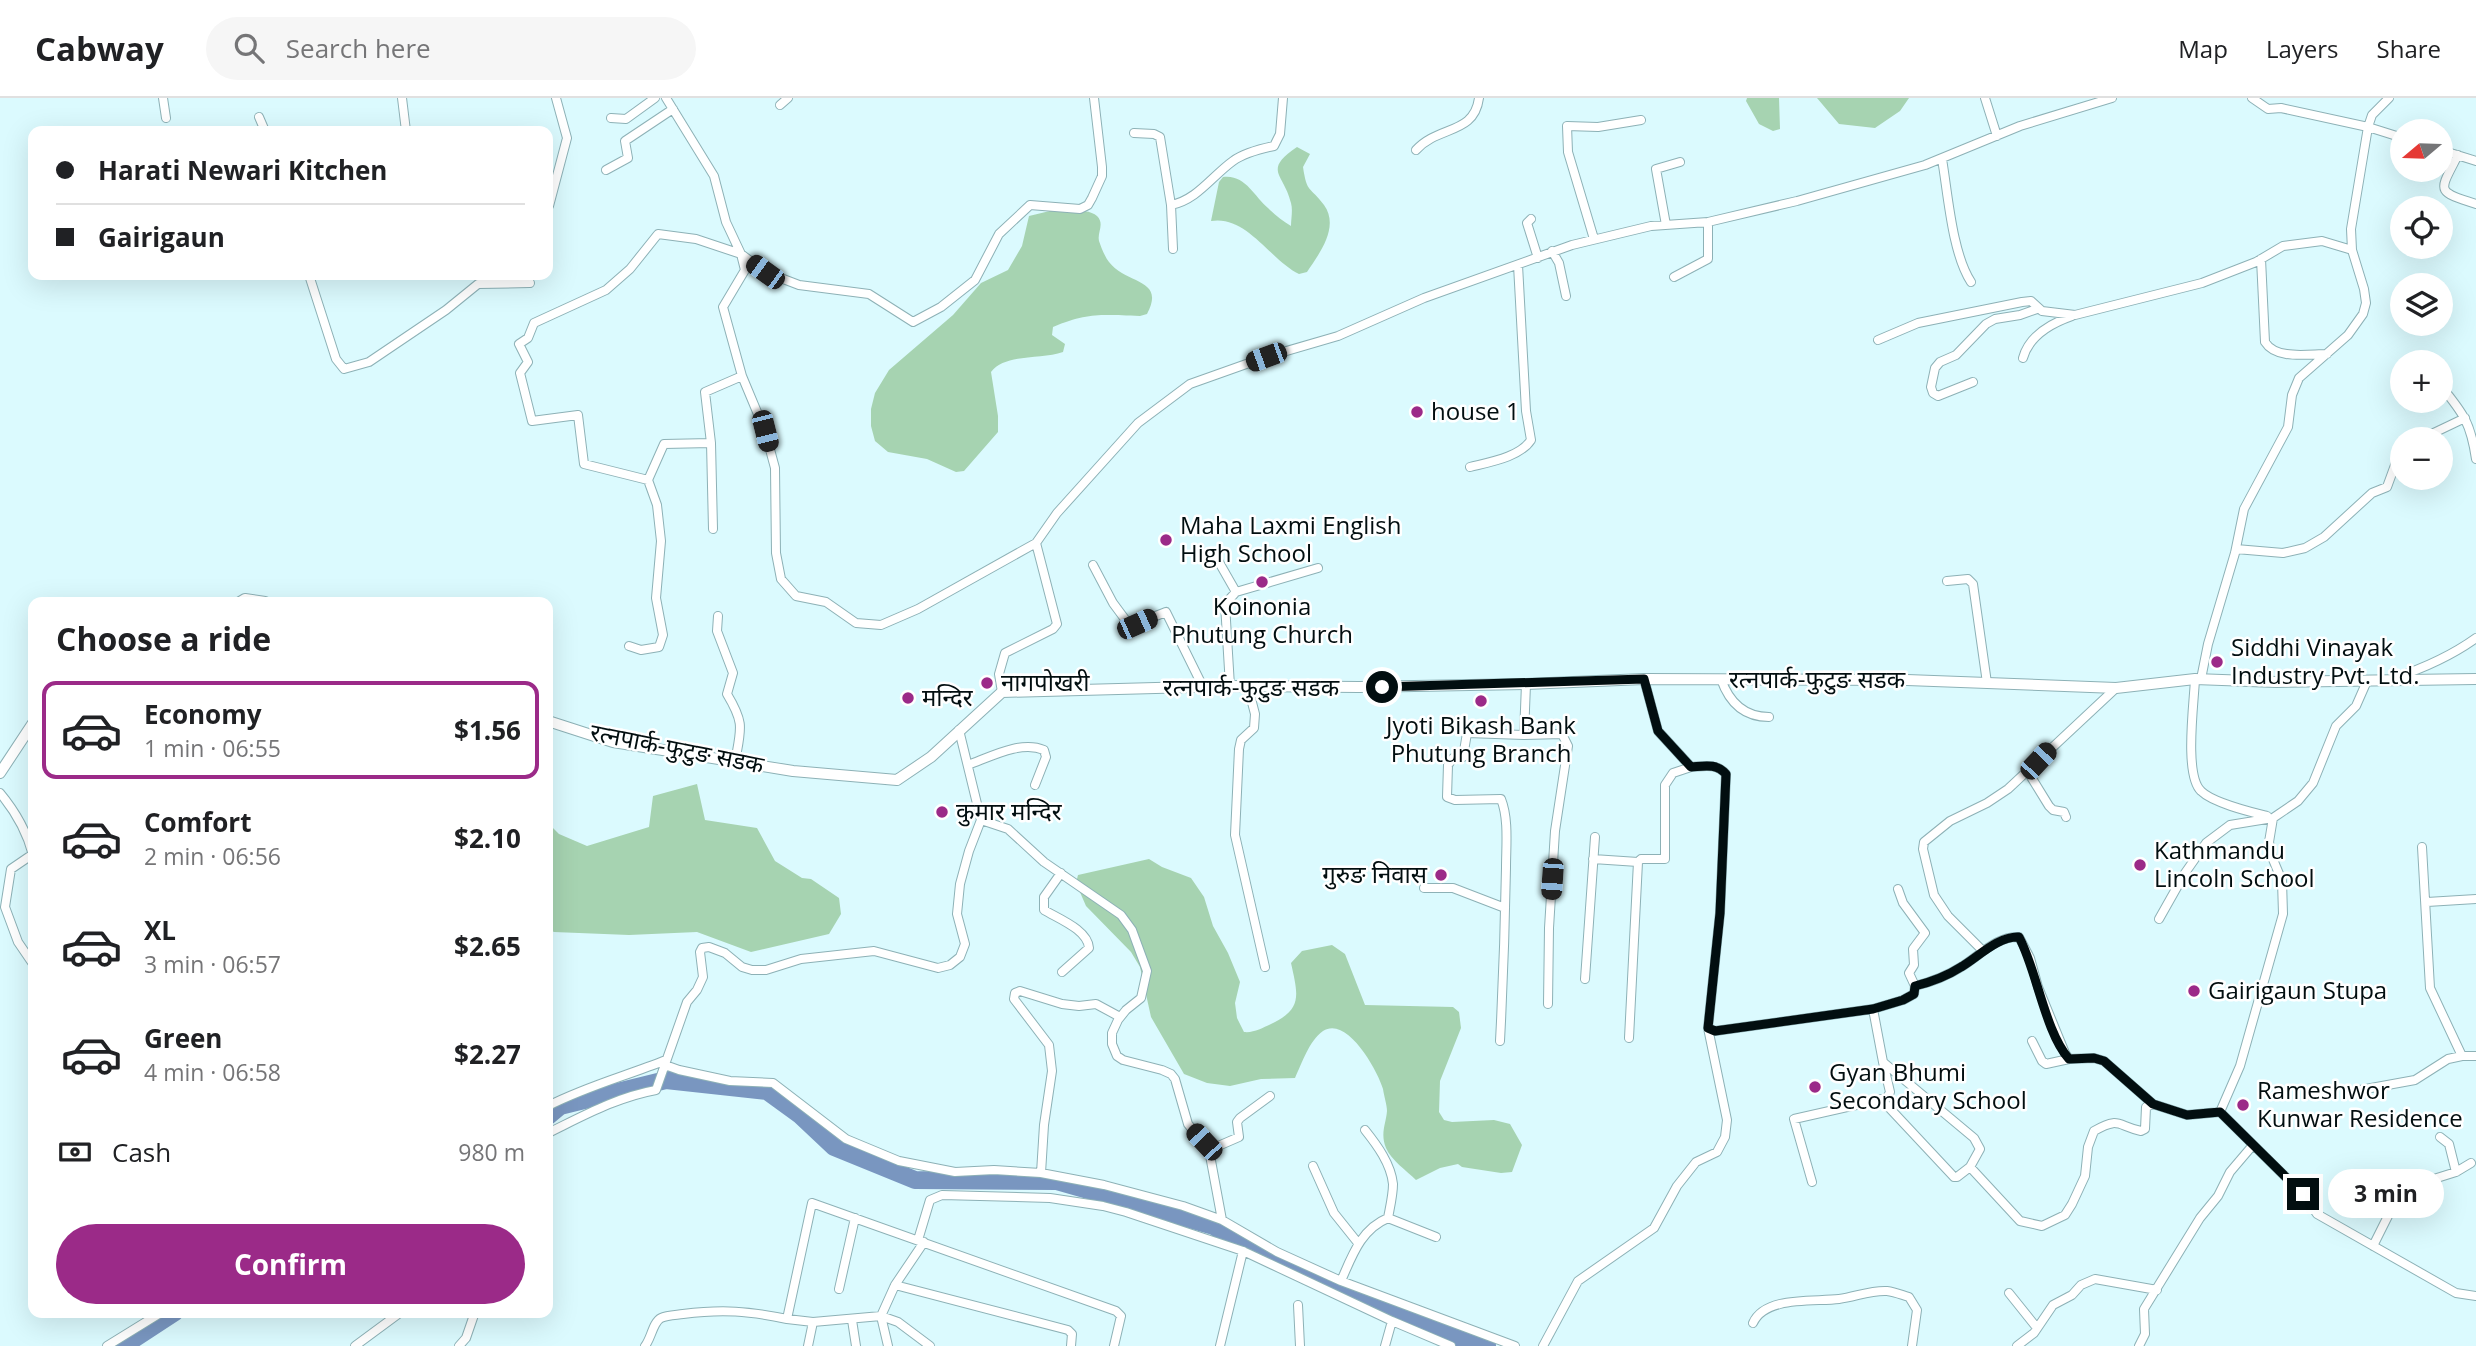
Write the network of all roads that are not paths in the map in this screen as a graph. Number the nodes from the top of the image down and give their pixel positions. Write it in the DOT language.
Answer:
graph roads {
  1 [pos="163,98"];
  2 [pos="402,98"];
  3 [pos="556,98"];
  4 [pos="655,98"];
  5 [pos="666,98"];
  6 [pos="788,98"];
  7 [pos="1083,98"];
  8 [pos="1283,98"];
  9 [pos="1479,98"];
  10 [pos="1985,98"];
  11 [pos="2112,98"];
  12 [pos="2252,98"];
  13 [pos="2389,98"];
  14 [pos="1093,100"];
  15 [pos="780,105"];
  16 [pos="673,108"];
  17 [pos="259,117"];
  18 [pos="166,118"];
  19 [pos="611,118"];
  20 [pos="1640,120"];
  21 [pos="263,126"];
  22 [pos="405,126"];
  23 [pos="2368,127"];
  24 [pos="1134,133"];
  25 [pos="2390,134"];
  26 [pos="1997,136"];
  27 [pos="1416,150"];
  28 [pos="2454,154"];
  29 [pos="2458,155"];
  30 [pos="1941,159"];
  31 [pos="2476,161"];
  32 [pos="1680,162"];
  33 [pos="606,170"];
  34 [pos="553,191"];
  35 [pos="2476,204"];
  36 [pos="1171,205"];
  37 [pos="1531,219"];
  38 [pos="1708,222"];
  39 [pos="1666,225"];
  40 [pos="1594,239"];
  41 [pos="1173,249"];
  42 [pos="2352,250"];
  43 [pos="1552,251"];
  44 [pos="741,254"];
  45 [pos="1538,258"];
  46 [pos="2261,259"];
  47 [pos="1518,265"];
  48 [pos="1674,277"];
  49 [pos="311,280"];
  50 [pos="1971,282"];
  51 [pos="530,283"];
  52 [pos="1566,296"];
  53 [pos="2037,309"];
  54 [pos="2075,315"];
  55 [pos="1878,340"];
  56 [pos="2327,354"];
  57 [pos="2023,358"];
  58 [pos="742,376"];
  59 [pos="1973,382"];
  60 [pos="2453,402"];
  61 [pos="2465,418"];
  62 [pos="2446,427"];
  63 [pos="710,443"];
  64 [pos="2476,459"];
  65 [pos="1470,467"];
  66 [pos="2390,479"];
  67 [pos="648,480"];
  68 [pos="713,529"];
  69 [pos="1036,543"];
  70 [pos="2236,549"];
  71 [pos="1216,557"];
  72 [pos="1093,565"];
  73 [pos="1318,568"];
  74 [pos="1947,581"];
  75 [pos="1236,592"];
  76 [pos="718,616"];
  77 [pos="2476,638"];
  78 [pos="629,646"];
  79 [pos="1644,679"];
  80 [pos="1721,679"];
  81 [pos="2198,679"];
  82 [pos="2476,679"];
  83 [pos="2367,681"];
  84 [pos="2387,681"];
  85 [pos="1987,683"];
  86 [pos="1526,684"];
  87 [pos="1230,686"];
  88 [pos="1203,687"];
  89 [pos="1248,687"];
  90 [pos="2116,688"];
  91 [pos="1002,692"];
  92 [pos="1769,717"];
  93 [pos="553,722"];
  94 [pos="959,730"];
  95 [pos="28,731"];
  96 [pos="1524,735"];
  97 [pos="736,762"];
  98 [pos="968,765"];
  99 [pos="1691,767"];
  100 [pos="2028,772"];
  101 [pos="0,773"];
  102 [pos="1035,785"];
  103 [pos="0,793"];
  104 [pos="2066,817"];
  105 [pos="2273,818"];
  106 [pos="981,820"];
  107 [pos="28,837"];
  108 [pos="1594,837"];
  109 [pos="2422,847"];
  110 [pos="28,858"];
  111 [pos="1593,859"];
  112 [pos="1638,862"];
  113 [pos="1061,873"];
  114 [pos="1424,888"];
  115 [pos="1898,889"];
  116 [pos="2476,899"];
  117 [pos="2427,902"];
  118 [pos="1506,908"];
  119 [pos="2159,919"];
  120 [pos="1983,951"];
  121 [pos="28,957"];
  122 [pos="1265,967"];
  123 [pos="1062,972"];
  124 [pos="1585,979"];
  125 [pos="1915,986"];
  126 [pos="1548,1004"];
  127 [pos="1873,1009"];
  128 [pos="1120,1017"];
  129 [pos="1708,1028"];
  130 [pos="1629,1038"];
  131 [pos="1500,1041"];
  132 [pos="2032,1041"];
  133 [pos="2462,1056"];
  134 [pos="2476,1056"];
  135 [pos="2069,1059"];
  136 [pos="1884,1062"];
  137 [pos="666,1063"];
  138 [pos="2360,1090"];
  139 [pos="1270,1096"];
  140 [pos="1881,1099"];
  141 [pos="553,1103"];
  142 [pos="2153,1104"];
  143 [pos="2220,1112"];
  144 [pos="1365,1130"];
  145 [pos="553,1131"];
  146 [pos="2440,1137"];
  147 [pos="2253,1145"];
  148 [pos="1209,1150"];
  149 [pos="2471,1163"];
  150 [pos="1313,1166"];
  151 [pos="1970,1167"];
  152 [pos="2456,1172"];
  153 [pos="1041,1173"];
  154 [pos="1812,1182"];
  155 [pos="855,1218"];
  156 [pos="1388,1218"];
  157 [pos="1222,1220"];
  158 [pos="1436,1237"];
  159 [pos="921,1241"];
  160 [pos="1358,1243"];
  161 [pos="2373,1246"];
  162 [pos="1243,1251"];
  163 [pos="1341,1281"];
  164 [pos="895,1285"];
  165 [pos="839,1289"];
  166 [pos="2157,1290"];
  167 [pos="2009,1293"];
  168 [pos="2476,1296"];
  169 [pos="1298,1305"];
  170 [pos="881,1316"];
  171 [pos="147,1318"];
  172 [pos="393,1318"];
  173 [pos="473,1318"];
  174 [pos="787,1319"];
  175 [pos="852,1320"];
  176 [pos="1392,1321"];
  177 [pos="813,1322"];
  178 [pos="1753,1323"];
  179 [pos="2037,1328"];
  180 [pos="107,1346"];
  181 [pos="355,1346"];
  182 [pos="459,1346"];
  183 [pos="645,1346"];
  184 [pos="808,1346"];
  185 [pos="856,1346"];
  186 [pos="888,1346"];
  187 [pos="930,1346"];
  188 [pos="1071,1346"];
  189 [pos="1114,1346"];
  190 [pos="1220,1346"];
  191 [pos="1300,1346"];
  192 [pos="1385,1346"];
  193 [pos="1451,1346"];
  194 [pos="1515,1346"];
  195 [pos="1543,1346"];
  196 [pos="1912,1346"];
  197 [pos="2017,1346"];
  198 [pos="2139,1346"];
  1 -- 18 [label="street"];
  2 -- 22 [label="street"];
  3 -- 34 [label="street"];
  4 -- 19 [label="street"];
  5 -- 16 [label="street"];
  6 -- 15 [label="street"];
  7 -- 14 [label="street"];
  8 -- 36 [label="street"];
  9 -- 27 [label="street"];
  10 -- 26 [label="street"];
  11 -- 26 [label="street"];
  12 -- 23 [label="street"];
  13 -- 23 [label="street"];
  14 -- 44 [label="street"];
  16 -- 33 [label="street"];
  16 -- 44 [label="street"];
  17 -- 21 [label="street"];
  20 -- 40 [label="street"];
  23 -- 25 [label="street"];
  23 -- 42 [label="street"];
  24 -- 36 [label="street"];
  26 -- 30 [label="street"];
  28 -- 29 [label="street"];
  29 -- 31 [label="street"];
  29 -- 35 [label="street"];
  30 -- 38 [label="street"];
  30 -- 50 [label="street"];
  32 -- 39 [label="street"];
  36 -- 41 [label="street"];
  37 -- 45 [label="street"];
  38 -- 39 [label="street"];
  38 -- 48 [label="street"];
  39 -- 40 [label="street"];
  40 -- 43 [label="street"];
  42 -- 46 [label="street"];
  42 -- 56 [label="street"];
  43 -- 45 [label="street"];
  43 -- 52 [label="street"];
  44 -- 58 [label="street"];
  44 -- 67 [label="street"];
  45 -- 47 [label="street"];
  46 -- 54 [label="street"];
  46 -- 56 [label="street"];
  47 -- 65 [label="street"];
  47 -- 69 [label="street"];
  49 -- 51 [label="street"];
  53 -- 54 [label="street"];
  53 -- 55 [label="street"];
  53 -- 59 [label="street"];
  54 -- 57 [label="street"];
  56 -- 70 [label="street"];
  58 -- 63 [label="street"];
  58 -- 69 [label="street"];
  60 -- 61 [label="street"];
  61 -- 62 [label="street"];
  61 -- 64 [label="street"];
  63 -- 67 [label="street"];
  63 -- 68 [label="street"];
  66 -- 70 [label="street"];
  67 -- 78 [label="street"];
  69 -- 91 [label="street"];
  70 -- 81 [label="street"];
  71 -- 75 [label="street"];
  72 -- 88 [label="street"];
  73 -- 75 [label="street"];
  74 -- 85 [label="street"];
  75 -- 87 [label="street"];
  76 -- 97 [label="street"];
  77 -- 84 [label="street"];
  79 -- 80 [label="street, रत्नपार्क-फुटुङ सडक"];
  79 -- 86 [label="street, रत्नपार्क-फुटुङ सडक"];
  79 -- 99 [label="street"];
  80 -- 85 [label="street, रत्नपार्क-फुटुङ सडक"];
  80 -- 92 [label="street"];
  81 -- 83 [label="street, रत्नपार्क-फुटुङ सडक"];
  81 -- 90 [label="street, रत्नपार्क-फुटुङ सडक"];
  81 -- 105 [label="street"];
  82 -- 84 [label="street, रत्नपार्क-फुटुङ सडक"];
  83 -- 84 [label="street, रत्नपार्क-फुटुङ सडक"];
  83 -- 105 [label="street"];
  85 -- 90 [label="street, रत्नपार्क-फुटुङ सडक"];
  86 -- 89 [label="street, रत्नपार्क-फुटुङ सडक"];
  86 -- 96 [label="street"];
  87 -- 88 [label="street, रत्नपार्क-फुटुङ सडक"];
  87 -- 89 [label="street, रत्नपार्क-फुटुङ सडक"];
  88 -- 91 [label="street, रत्नपार्क-फुटुङ सडक"];
  89 -- 122 [label="street"];
  90 -- 100 [label="street"];
  91 -- 94 [label="street, रत्नपार्क-फुटुङ सडक"];
  93 -- 97 [label="street, रत्नपार्क-फुटुङ सडक"];
  94 -- 97 [label="street, रत्नपार्क-फुटुङ सडक"];
  94 -- 98 [label="street"];
  95 -- 101 [label="street"];
  96 -- 118 [label="street"];
  96 -- 126 [label="street"];
  98 -- 102 [label="street"];
  98 -- 106 [label="street"];
  99 -- 112 [label="street"];
  99 -- 129 [label="street"];
  100 -- 104 [label="street"];
  100 -- 120 [label="street"];
  103 -- 107 [label="street"];
  105 -- 119 [label="street"];
  105 -- 143 [label="street"];
  106 -- 113 [label="street"];
  106 -- 137 [label="street"];
  108 -- 111 [label="street"];
  109 -- 117 [label="street"];
  110 -- 121 [label="street"];
  111 -- 112 [label="street"];
  111 -- 124 [label="street"];
  112 -- 130 [label="street"];
  113 -- 123 [label="street"];
  113 -- 128 [label="street"];
  114 -- 118 [label="street"];
  115 -- 125 [label="street"];
  116 -- 117 [label="street"];
  117 -- 133 [label="street"];
  118 -- 131 [label="street"];
  120 -- 125 [label="street"];
  120 -- 135 [label="street"];
  125 -- 127 [label="street"];
  127 -- 129 [label="street"];
  127 -- 136 [label="street"];
  128 -- 148 [label="street"];
  128 -- 153 [label="street"];
  129 -- 195 [label="street"];
  132 -- 135 [label="street"];
  133 -- 134 [label="street"];
  133 -- 138 [label="street"];
  135 -- 142 [label="street"];
  136 -- 140 [label="street"];
  136 -- 151 [label="street"];
  137 -- 141 [label="street"];
  137 -- 145 [label="street"];
  137 -- 153 [label="street"];
  139 -- 148 [label="street"];
  140 -- 151 [label="street"];
  140 -- 154 [label="street"];
  142 -- 143 [label="street"];
  142 -- 151 [label="street"];
  143 -- 147 [label="street"];
  144 -- 156 [label="street"];
  146 -- 152 [label="street"];
  147 -- 161 [label="street"];
  147 -- 166 [label="street"];
  148 -- 157 [label="street"];
  149 -- 152 [label="street"];
  150 -- 160 [label="street"];
  152 -- 161 [label="street"];
  153 -- 157 [label="street"];
  155 -- 159 [label="street"];
  155 -- 165 [label="street"];
  155 -- 174 [label="street"];
  156 -- 158 [label="street"];
  156 -- 160 [label="street"];
  157 -- 163 [label="street"];
  159 -- 162 [label="street"];
  159 -- 164 [label="street"];
  159 -- 189 [label="street"];
  160 -- 163 [label="street"];
  161 -- 168 [label="street"];
  162 -- 176 [label="street"];
  162 -- 190 [label="street"];
  163 -- 194 [label="street"];
  164 -- 170 [label="street"];
  164 -- 188 [label="street"];
  166 -- 179 [label="street"];
  166 -- 198 [label="street"];
  167 -- 179 [label="street"];
  169 -- 191 [label="street"];
  170 -- 175 [label="street"];
  170 -- 186 [label="street"];
  170 -- 187 [label="street"];
  171 -- 180 [label="street"];
  172 -- 181 [label="street"];
  173 -- 182 [label="street"];
  174 -- 177 [label="street"];
  174 -- 183 [label="street"];
  175 -- 177 [label="street"];
  175 -- 185 [label="street"];
  176 -- 192 [label="street"];
  176 -- 193 [label="street"];
  177 -- 184 [label="street"];
  178 -- 196 [label="street"];
  179 -- 197 [label="street"];
}
